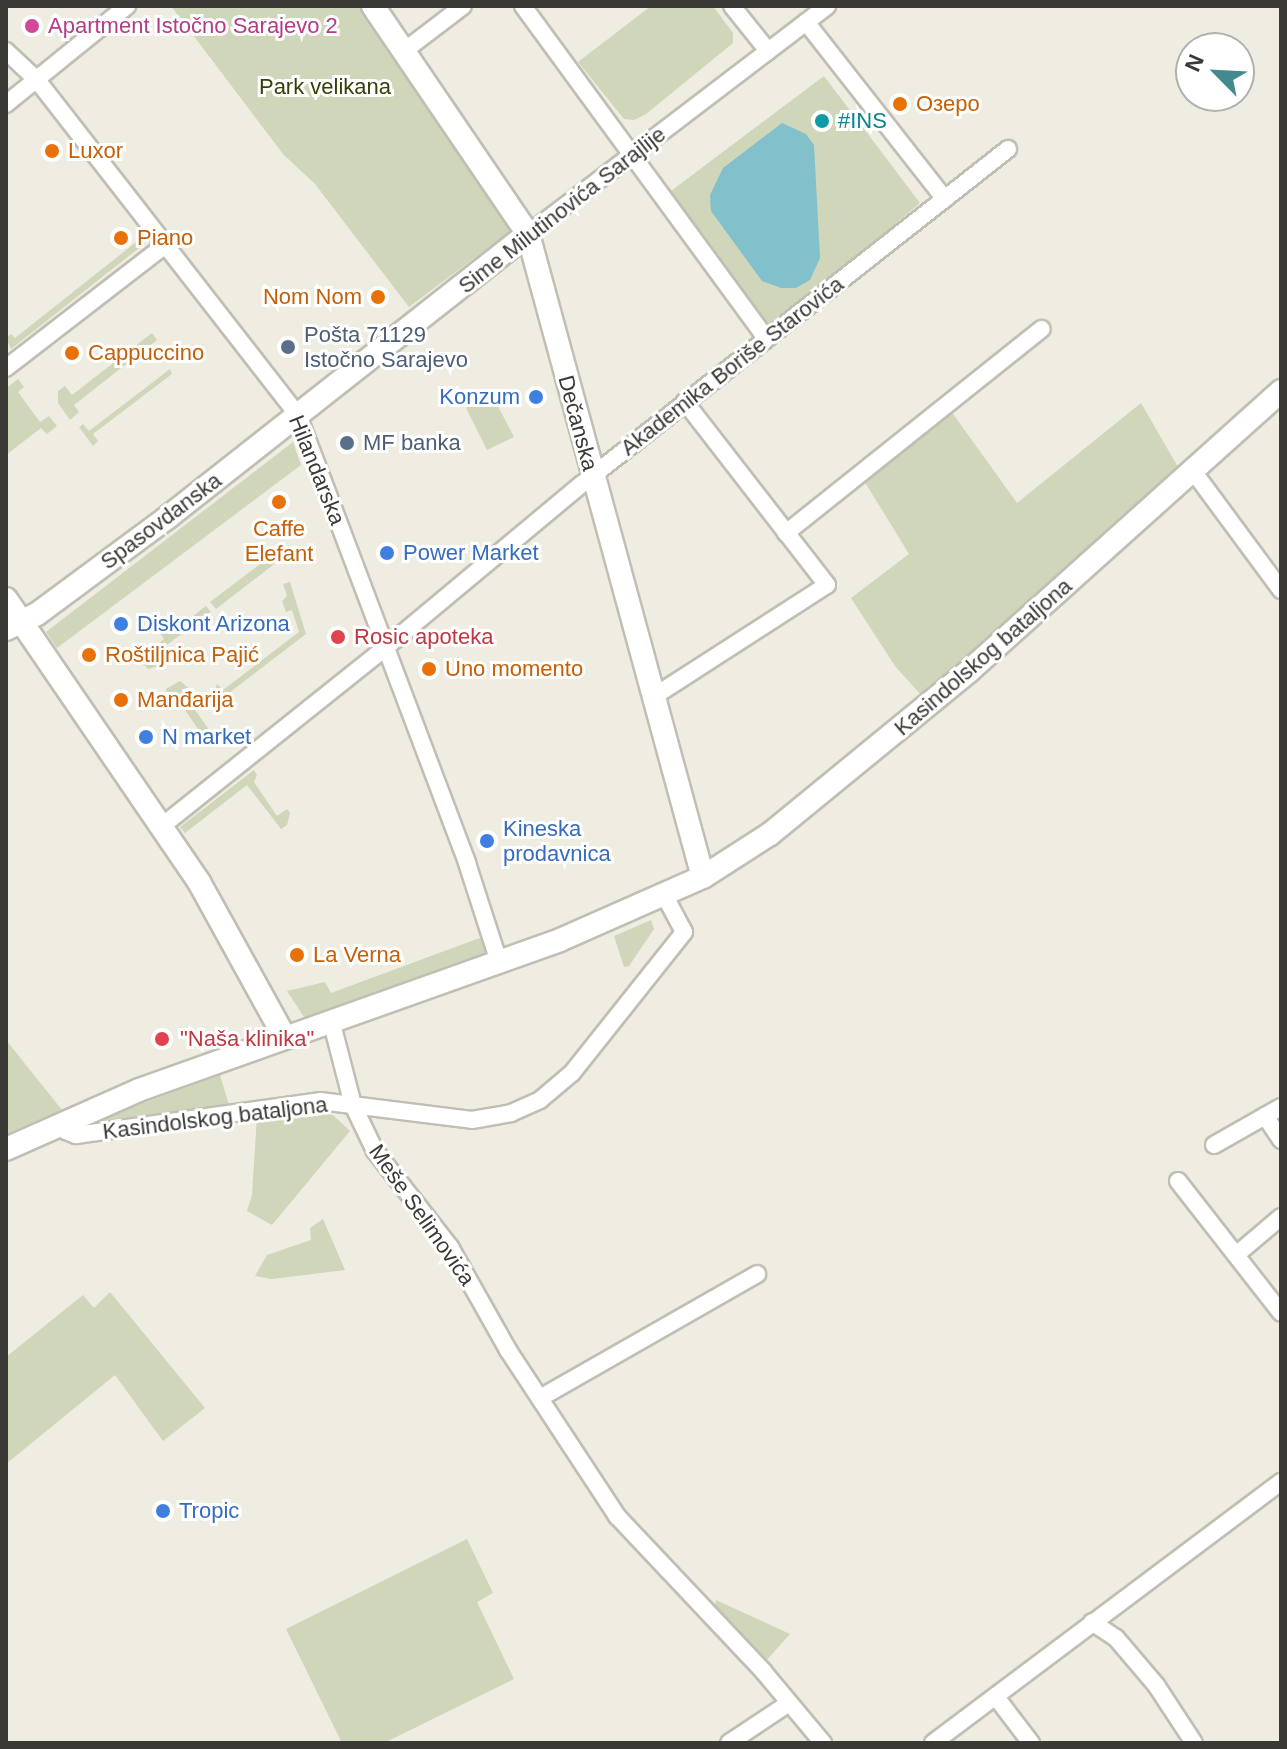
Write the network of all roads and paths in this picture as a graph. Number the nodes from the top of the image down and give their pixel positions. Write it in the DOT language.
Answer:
graph roads {
  1 [pos="127,6"];
  2 [pos="373,6"];
  3 [pos="463,6"];
  4 [pos="523,6"];
  5 [pos="732,6"];
  6 [pos="827,6"];
  7 [pos="806,22"];
  8 [pos="6,51"];
  9 [pos="404,51"];
  10 [pos="768,51"];
  11 [pos="37,80"];
  12 [pos="6,104"];
  13 [pos="1008,149"];
  14 [pos="633,156"];
  15 [pos="945,199"];
  16 [pos="528,234"];
  17 [pos="165,245"];
  18 [pos="1042,329"];
  19 [pos="766,338"];
  20 [pos="6,368"];
  21 [pos="1281,391"];
  22 [pos="685,402"];
  23 [pos="298,415"];
  24 [pos="1193,471"];
  25 [pos="592,477"];
  26 [pos="786,533"];
  27 [pos="1281,590"];
  28 [pos="6,599"];
  29 [pos="14,627"];
  30 [pos="385,648"];
  31 [pos="653,697"];
  32 [pos="162,826"];
  33 [pos="703,877"];
  34 [pos="665,897"];
  35 [pos="499,962"];
  36 [pos="331,1020"];
  37 [pos="284,1036"];
  38 [pos="353,1105"];
  39 [pos="1281,1107"];
  40 [pos="1265,1116"];
  41 [pos="60,1123"];
  42 [pos="1281,1140"];
  43 [pos="1214,1145"];
  44 [pos="6,1149"];
  45 [pos="1178,1181"];
  46 [pos="1281,1217"];
  47 [pos="1236,1255"];
  48 [pos="757,1274"];
  49 [pos="1281,1313"];
  50 [pos="540,1398"];
  51 [pos="1281,1482"];
  52 [pos="1092,1622"];
  53 [pos="996,1697"];
  54 [pos="789,1703"];
  55 [pos="729,1743"];
  56 [pos="823,1743"];
  57 [pos="933,1743"];
  58 [pos="1031,1743"];
  59 [pos="1194,1743"];
  1 -- 11 [label="street"];
  2 -- 9 [label="street, Dečanska"];
  3 -- 9 [label="street"];
  4 -- 14 [label="street"];
  5 -- 10 [label="street"];
  6 -- 7 [label="street, Sime Milutinovića Sarajlije"];
  7 -- 10 [label="street, Sime Milutinovića Sarajlije"];
  7 -- 15 [label="street"];
  8 -- 11 [label="street, Hilandarska"];
  9 -- 16 [label="street, Dečanska"];
  10 -- 14 [label="street, Sime Milutinovića Sarajlije"];
  11 -- 12 [label="street"];
  11 -- 17 [label="street, Hilandarska"];
  13 -- 15 [label="street, Akademika Boriše Starovića"];
  14 -- 16 [label="street, Sime Milutinovića Sarajlije"];
  14 -- 19 [label="street"];
  15 -- 19 [label="street, Akademika Boriše Starovića"];
  16 -- 23 [label="street, Sime Milutinovića Sarajlije"];
  16 -- 25 [label="street, Dečanska"];
  17 -- 20 [label="street"];
  17 -- 23 [label="street, Hilandarska"];
  18 -- 26 [label="street"];
  19 -- 22 [label="street, Akademika Boriše Starovića"];
  21 -- 24 [label="street, Kasindolskog bataljona"];
  22 -- 25 [label="street, Akademika Boriše Starovića"];
  22 -- 26 [label="street"];
  23 -- 29 [label="street, Spasovdanska"];
  23 -- 30 [label="street, Hilandarska"];
  24 -- 27 [label="street"];
  24 -- 33 [label="street, Kasindolskog bataljona"];
  25 -- 30 [label="street, Akademika Boriše Starovića"];
  25 -- 31 [label="street, Dečanska"];
  26 -- 31 [label="street"];
  28 -- 29 [label="street"];
  29 -- 32 [label="street"];
  30 -- 32 [label="street"];
  30 -- 35 [label="street, Hilandarska"];
  31 -- 33 [label="street, Dečanska"];
  32 -- 37 [label="street"];
  33 -- 34 [label="street, Kasindolskog bataljona"];
  34 -- 35 [label="street, Kasindolskog bataljona"];
  34 -- 38 [label="street, Kasindolskog bataljona"];
  35 -- 36 [label="street, Kasindolskog bataljona"];
  36 -- 37 [label="street, Kasindolskog bataljona"];
  36 -- 38 [label="street, Meše Selimovića"];
  37 -- 41 [label="street, Kasindolskog bataljona"];
  38 -- 41 [label="street, Kasindolskog bataljona"];
  38 -- 50 [label="street, Meše Selimovića"];
  39 -- 40 [label="street"];
  40 -- 42 [label="street"];
  40 -- 43 [label="street"];
  41 -- 44 [label="street, Kasindolskog bataljona"];
  45 -- 47 [label="street"];
  46 -- 47 [label="street"];
  47 -- 49 [label="street"];
  48 -- 50 [label="street"];
  50 -- 54 [label="street, Meše Selimovića"];
  51 -- 52 [label="street"];
  52 -- 53 [label="street"];
  52 -- 59 [label="street"];
  53 -- 57 [label="street"];
  53 -- 58 [label="street"];
  54 -- 55 [label="street"];
  54 -- 56 [label="street, Meše Selimovića"];
}
